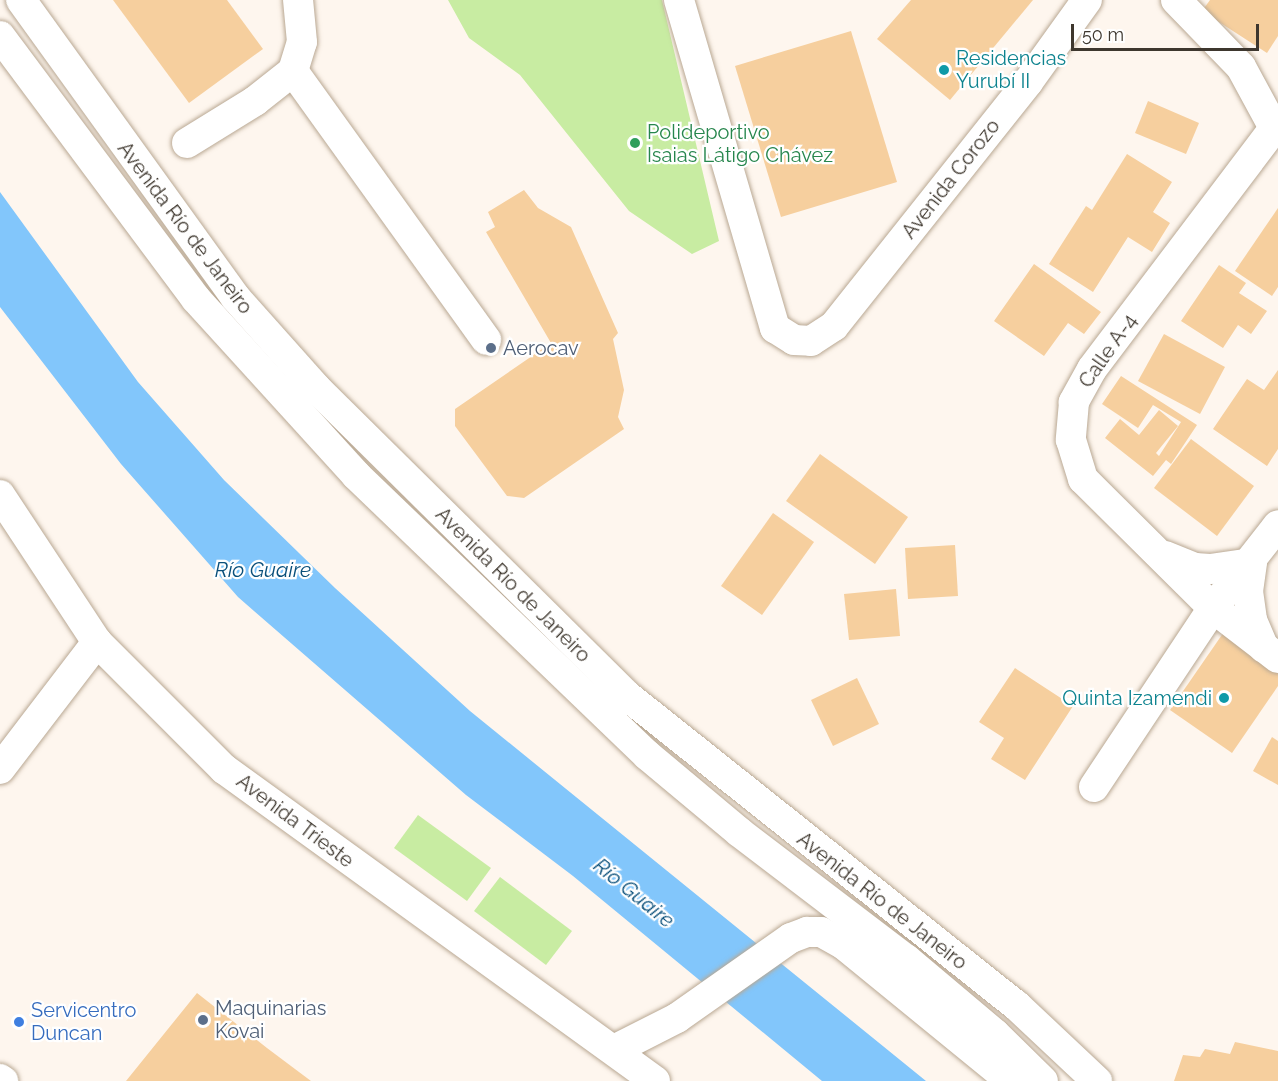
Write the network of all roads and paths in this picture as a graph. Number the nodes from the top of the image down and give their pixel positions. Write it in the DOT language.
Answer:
graph roads {
  1 [pos="21,0"];
  2 [pos="298,0"];
  3 [pos="679,0"];
  4 [pos="1088,0"];
  5 [pos="1176,0"];
  6 [pos="0,36"];
  7 [pos="293,71"];
  8 [pos="1276,125"];
  9 [pos="187,143"];
  10 [pos="486,340"];
  11 [pos="0,495"];
  12 [pos="1278,525"];
  13 [pos="1157,552"];
  14 [pos="1252,563"];
  15 [pos="1213,608"];
  16 [pos="97,642"];
  17 [pos="1271,653"];
  18 [pos="0,769"];
  19 [pos="1094,787"];
  20 [pos="614,1050"];
  21 [pos="633,1081"];
  22 [pos="655,1081"];
  23 [pos="1011,1081"];
  24 [pos="1043,1081"];
  25 [pos="1097,1081"];
  1 -- 25 [label="street, Avenida Río de Janeiro"];
  2 -- 7 [label="street"];
  3 -- 4 [label="street, Avenida Corozo"];
  5 -- 8 [label="street"];
  6 -- 24 [label="street, Avenida Río de Janeiro"];
  7 -- 9 [label="street"];
  7 -- 10 [label="street"];
  8 -- 13 [label="street, Calle A-4"];
  11 -- 16 [label="street, Avenida Trieste"];
  12 -- 14 [label="street"];
  13 -- 14 [label="street"];
  13 -- 15 [label="street, Calle A-4"];
  14 -- 15 [label="street"];
  14 -- 17 [label="street"];
  15 -- 17 [label="street, Calle A-4"];
  15 -- 19 [label="street"];
  16 -- 18 [label="street"];
  16 -- 20 [label="street, Avenida Trieste"];
  20 -- 21 [label="street"];
  20 -- 22 [label="street, Avenida Trieste"];
  20 -- 23 [label="street"];
}
